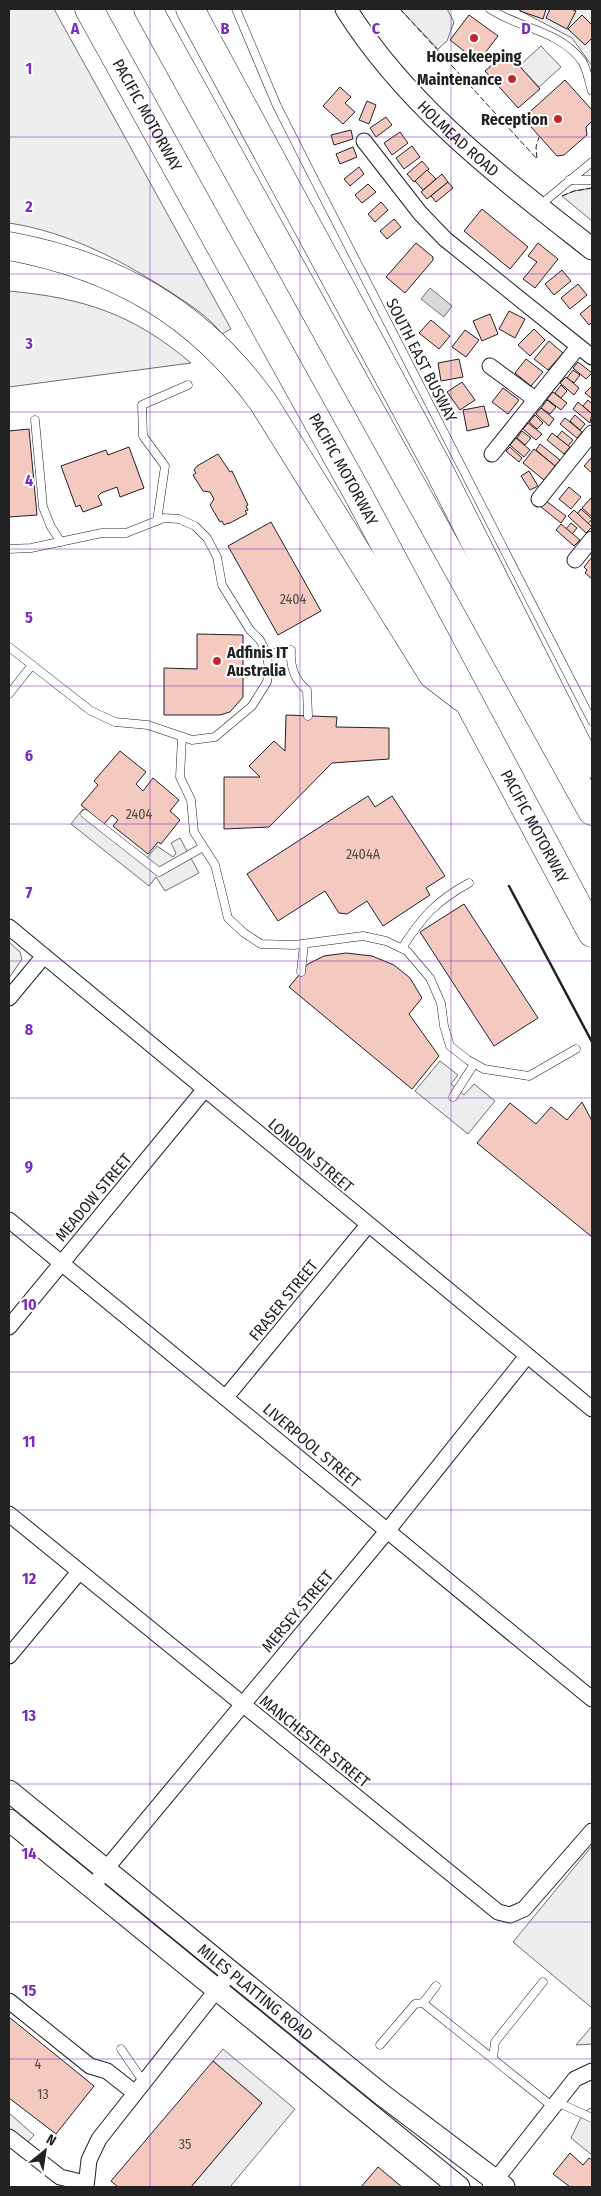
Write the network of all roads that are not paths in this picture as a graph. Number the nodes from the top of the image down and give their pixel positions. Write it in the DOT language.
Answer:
graph roads {
  1 [pos="89,9"];
  2 [pos="148,9"];
  3 [pos="190,9"];
  4 [pos="236,9"];
  5 [pos="346,9"];
  6 [pos="495,10"];
  7 [pos="592,91"];
  8 [pos="364,141"];
  9 [pos="592,162"];
  10 [pos="569,180"];
  11 [pos="592,180"];
  12 [pos="539,206"];
  13 [pos="9,246"];
  14 [pos="592,249"];
  15 [pos="578,347"];
  16 [pos="592,357"];
  17 [pos="490,366"];
  18 [pos="188,385"];
  19 [pos="536,400"];
  20 [pos="35,420"];
  21 [pos="592,433"];
  22 [pos="492,454"];
  23 [pos="539,499"];
  24 [pos="157,521"];
  25 [pos="592,538"];
  26 [pos="60,542"];
  27 [pos="9,549"];
  28 [pos="575,560"];
  29 [pos="9,647"];
  30 [pos="267,654"];
  31 [pos="32,666"];
  32 [pos="9,694"];
  33 [pos="470,704"];
  34 [pos="308,716"];
  35 [pos="592,721"];
  36 [pos="182,738"];
  37 [pos="592,775"];
  38 [pos="592,810"];
  39 [pos="85,814"];
  40 [pos="203,847"];
  41 [pos="469,883"];
  42 [pos="9,927"];
  43 [pos="592,934"];
  44 [pos="304,944"];
  45 [pos="402,948"];
  46 [pos="44,956"];
  47 [pos="301,972"];
  48 [pos="9,998"];
  49 [pos="576,1049"];
  50 [pos="474,1064"];
  51 [pos="205,1090"];
  52 [pos="453,1097"];
  53 [pos="9,1220"];
  54 [pos="368,1225"];
  55 [pos="61,1263"];
  56 [pos="9,1327"];
  57 [pos="527,1356"];
  58 [pos="226,1397"];
  59 [pos="592,1409"];
  60 [pos="9,1514"];
  61 [pos="388,1530"];
  62 [pos="79,1572"];
  63 [pos="9,1656"];
  64 [pos="592,1698"];
  65 [pos="242,1704"];
  66 [pos="9,1791"];
  67 [pos="9,1820"];
  68 [pos="592,1831"];
  69 [pos="99,1879"];
  70 [pos="230,1973"];
  71 [pos="543,1982"];
  72 [pos="436,1986"];
  73 [pos="217,1991"];
  74 [pos="9,2001"];
  75 [pos="423,2003"];
  76 [pos="380,2045"];
  77 [pos="121,2049"];
  78 [pos="492,2058"];
  79 [pos="592,2071"];
  80 [pos="139,2087"];
  81 [pos="554,2104"];
  82 [pos="592,2118"];
  83 [pos="9,2137"];
  84 [pos="85,2185"];
  85 [pos="496,2185"];
  86 [pos="459,2187"];
  1 -- 33 [label="highway, PACIFIC MOTORWAY"];
  2 -- 38 [label="highway"];
  3 -- 37 [label="highway"];
  4 -- 35 [label="lane, SOUTH EAST BUSWAY"];
  5 -- 12 [label="main road, HOLMEAD ROAD"];
  6 -- 7 [label="lane"];
  8 -- 15 [label="street"];
  9 -- 10 [label="lane"];
  10 -- 11 [label="lane"];
  10 -- 12 [label="lane"];
  12 -- 14 [label="main road, HOLMEAD ROAD"];
  13 -- 33 [label="highway"];
  15 -- 16 [label="street"];
  15 -- 19 [label="street"];
  17 -- 19 [label="street"];
  18 -- 24 [label="lane"];
  19 -- 22 [label="street"];
  20 -- 26 [label="lane"];
  21 -- 23 [label="street"];
  24 -- 26 [label="lane"];
  24 -- 30 [label="lane"];
  25 -- 28 [label="street"];
  26 -- 27 [label="lane"];
  29 -- 31 [label="lane"];
  30 -- 34 [label="lane"];
  30 -- 36 [label="lane"];
  31 -- 32 [label="lane"];
  31 -- 36 [label="lane"];
  33 -- 43 [label="highway, PACIFIC MOTORWAY"];
  36 -- 40 [label="lane"];
  39 -- 40 [label="lane"];
  40 -- 44 [label="lane"];
  41 -- 45 [label="lane"];
  42 -- 46 [label="street, LONDON STREET"];
  44 -- 45 [label="lane"];
  44 -- 47 [label="lane"];
  45 -- 50 [label="lane"];
  46 -- 48 [label="street"];
  46 -- 51 [label="street, LONDON STREET"];
  49 -- 50 [label="lane"];
  50 -- 52 [label="lane"];
  51 -- 54 [label="street, LONDON STREET"];
  51 -- 55 [label="street, MEADOW STREET"];
  53 -- 55 [label="street, LIVERPOOL STREET"];
  54 -- 57 [label="street, LONDON STREET"];
  54 -- 58 [label="street, FRASER STREET"];
  55 -- 56 [label="street, MEADOW STREET"];
  55 -- 58 [label="street, LIVERPOOL STREET"];
  57 -- 59 [label="street, LONDON STREET"];
  57 -- 61 [label="street, MERSEY STREET"];
  58 -- 61 [label="street, LIVERPOOL STREET"];
  60 -- 62 [label="street, MANCHESTER STREET"];
  61 -- 64 [label="street, LIVERPOOL STREET"];
  61 -- 65 [label="street, MERSEY STREET"];
  62 -- 63 [label="street"];
  62 -- 65 [label="street, MANCHESTER STREET"];
  65 -- 68 [label="street, MANCHESTER STREET"];
  65 -- 69 [label="street, MERSEY STREET"];
  66 -- 69 [label="main road, MILES PLATTING ROAD"];
  67 -- 69 [label="main road, MILES PLATTING ROAD"];
  69 -- 70 [label="main road, MILES PLATTING ROAD"];
  69 -- 73 [label="main road, MILES PLATTING ROAD"];
  70 -- 73 [label="street"];
  70 -- 85 [label="main road, MILES PLATTING ROAD"];
  71 -- 78 [label="lane"];
  72 -- 75 [label="lane"];
  73 -- 80 [label="street"];
  73 -- 86 [label="main road, MILES PLATTING ROAD"];
  74 -- 80 [label="street"];
  75 -- 76 [label="lane"];
  75 -- 78 [label="lane"];
  77 -- 80 [label="lane"];
  78 -- 81 [label="lane"];
  79 -- 81 [label="street"];
  80 -- 84 [label="street"];
  81 -- 82 [label="lane"];
  81 -- 85 [label="street"];
  83 -- 84 [label="street"];
}
